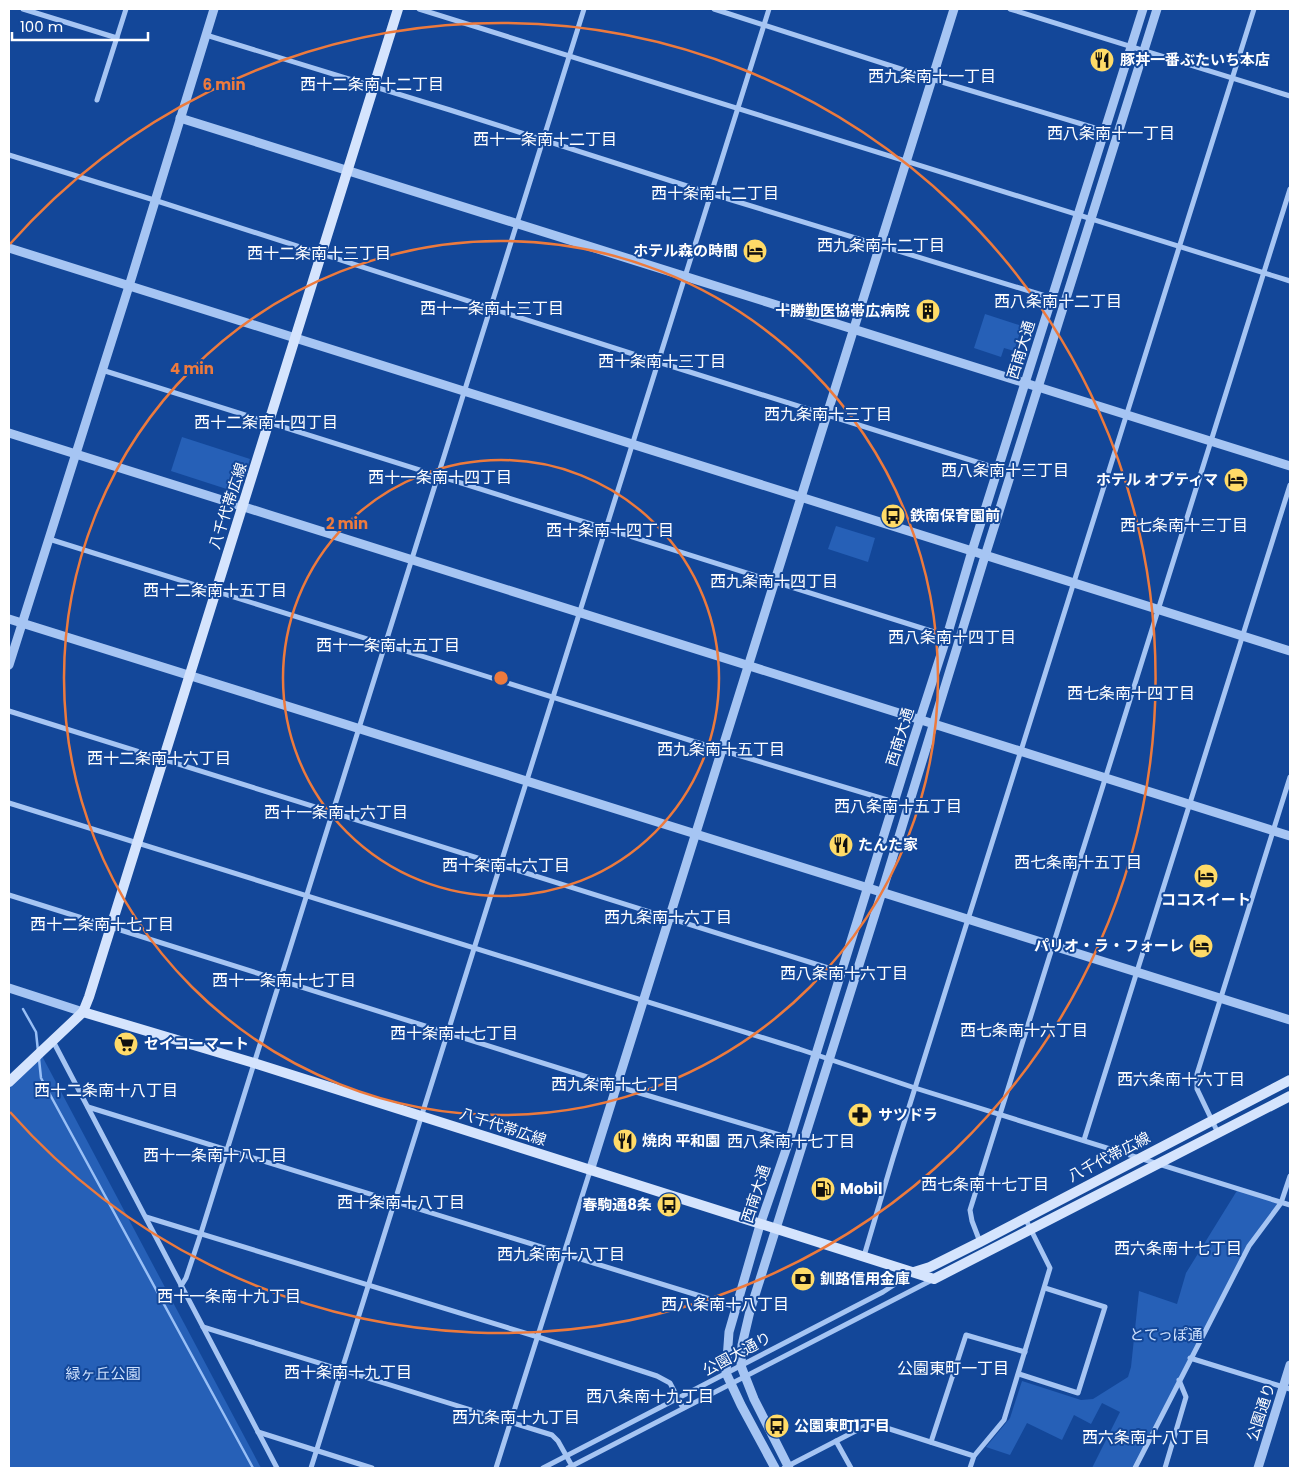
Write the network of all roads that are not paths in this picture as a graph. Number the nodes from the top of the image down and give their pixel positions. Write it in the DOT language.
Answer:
graph roads {
  1 [pos="23,9"];
  2 [pos="126,9"];
  3 [pos="214,9"];
  4 [pos="398,9"];
  5 [pos="419,9"];
  6 [pos="584,9"];
  7 [pos="714,9"];
  8 [pos="769,9"];
  9 [pos="954,9"];
  10 [pos="1010,9"];
  11 [pos="1143,9"];
  12 [pos="1157,9"];
  13 [pos="1254,9"];
  14 [pos="764,25"];
  15 [pos="206,34"];
  16 [pos="117,38"];
  17 [pos="1131,47"];
  18 [pos="1144,51"];
  19 [pos="570,56"];
  20 [pos="932,78"];
  21 [pos="1232,78"];
  22 [pos="374,86"];
  23 [pos="1290,96"];
  24 [pos="97,100"];
  25 [pos="738,108"];
  26 [pos="180,118"];
  27 [pos="1105,131"];
  28 [pos="544,140"];
  29 [pos="9,156"];
  30 [pos="906,162"];
  31 [pos="348,170"];
  32 [pos="1290,189"];
  33 [pos="712,194"];
  34 [pos="154,200"];
  35 [pos="1079,215"];
  36 [pos="1092,219"];
  37 [pos="517,223"];
  38 [pos="880,244"];
  39 [pos="1180,247"];
  40 [pos="10,251"];
  41 [pos="322,255"];
  42 [pos="1264,272"];
  43 [pos="685,276"];
  44 [pos="1290,281"];
  45 [pos="129,286"];
  46 [pos="1052,298"];
  47 [pos="491,307"];
  48 [pos="854,329"];
  49 [pos="295,339"];
  50 [pos="658,362"];
  51 [pos="101,370"];
  52 [pos="1026,383"];
  53 [pos="1039,387"];
  54 [pos="464,391"];
  55 [pos="827,414"];
  56 [pos="1127,415"];
  57 [pos="269,423"];
  58 [pos="9,433"];
  59 [pos="1212,442"];
  60 [pos="632,445"];
  61 [pos="75,454"];
  62 [pos="1290,466"];
  63 [pos="999,468"];
  64 [pos="437,476"];
  65 [pos="1290,485"];
  66 [pos="801,497"];
  67 [pos="243,507"];
  68 [pos="606,528"];
  69 [pos="48,538"];
  70 [pos="972,551"];
  71 [pos="985,556"];
  72 [pos="411,560"];
  73 [pos="774,581"];
  74 [pos="1074,583"];
  75 [pos="216,590"];
  76 [pos="1158,610"];
  77 [pos="579,613"];
  78 [pos="9,619"];
  79 [pos="22,623"];
  80 [pos="947,636"];
  81 [pos="1243,636"];
  82 [pos="385,644"];
  83 [pos="1290,651"];
  84 [pos="748,665"];
  85 [pos="9,666"];
  86 [pos="189,676"];
  87 [pos="553,697"];
  88 [pos="9,711"];
  89 [pos="919,720"];
  90 [pos="933,724"];
  91 [pos="358,729"];
  92 [pos="721,750"];
  93 [pos="1022,751"];
  94 [pos="162,760"];
  95 [pos="1290,777"];
  96 [pos="1106,778"];
  97 [pos="527,781"];
  98 [pos="894,802"];
  99 [pos="9,803"];
  100 [pos="1189,804"];
  101 [pos="332,813"];
  102 [pos="1274,831"];
  103 [pos="695,833"];
  104 [pos="1290,836"];
  105 [pos="137,844"];
  106 [pos="500,864"];
  107 [pos="867,888"];
  108 [pos="882,892"];
  109 [pos="9,895"];
  110 [pos="306,896"];
  111 [pos="668,916"];
  112 [pos="968,920"];
  113 [pos="111,928"];
  114 [pos="1053,946"];
  115 [pos="474,949"];
  116 [pos="841,972"];
  117 [pos="1136,972"];
  118 [pos="280,980"];
  119 [pos="9,988"];
  120 [pos="1221,998"];
  121 [pos="642,1001"];
  122 [pos="83,1012"];
  123 [pos="1290,1020"];
  124 [pos="448,1033"];
  125 [pos="53,1040"];
  126 [pos="815,1054"];
  127 [pos="829,1059"];
  128 [pos="254,1063"];
  129 [pos="1290,1080"];
  130 [pos="9,1082"];
  131 [pos="616,1086"];
  132 [pos="916,1088"];
  133 [pos="1290,1096"];
  134 [pos="88,1107"];
  135 [pos="1000,1115"];
  136 [pos="422,1117"];
  137 [pos="1211,1121"];
  138 [pos="1218,1134"];
  139 [pos="790,1138"];
  140 [pos="1084,1140"];
  141 [pos="226,1148"];
  142 [pos="1139,1159"];
  143 [pos="1157,1165"];
  144 [pos="590,1171"];
  145 [pos="1290,1176"];
  146 [pos="396,1201"];
  147 [pos="1281,1202"];
  148 [pos="1290,1205"];
  149 [pos="146,1217"];
  150 [pos="1025,1218"];
  151 [pos="760,1225"];
  152 [pos="775,1230"];
  153 [pos="1031,1230"];
  154 [pos="201,1233"];
  155 [pos="980,1242"];
  156 [pos="563,1255"];
  157 [pos="864,1256"];
  158 [pos="914,1272"];
  159 [pos="934,1279"];
  160 [pos="181,1286"];
  161 [pos="369,1286"];
  162 [pos="1045,1288"];
  163 [pos="736,1307"];
  164 [pos="203,1326"];
  165 [pos="538,1337"];
  166 [pos="1025,1352"];
  167 [pos="1190,1358"];
  168 [pos="1290,1365"];
  169 [pos="741,1366"];
  170 [pos="342,1370"];
  171 [pos="726,1373"];
  172 [pos="1019,1374"];
  173 [pos="745,1376"];
  174 [pos="1179,1380"];
  175 [pos="731,1384"];
  176 [pos="1287,1388"];
  177 [pos="678,1400"];
  178 [pos="683,1408"];
  179 [pos="511,1421"];
  180 [pos="258,1432"];
  181 [pos="836,1441"];
  182 [pos="931,1442"];
  183 [pos="317,1451"];
  184 [pos="567,1456"];
  185 [pos="974,1456"];
  186 [pos="570,1467"];
  187 [pos="277,1468"];
  188 [pos="311,1468"];
  189 [pos="372,1468"];
  190 [pos="496,1468"];
  191 [pos="543,1468"];
  192 [pos="775,1468"];
  193 [pos="787,1468"];
  194 [pos="850,1468"];
  195 [pos="970,1468"];
  196 [pos="1135,1468"];
  197 [pos="1165,1468"];
  198 [pos="1258,1468"];
  1 -- 16 [label="street"];
  2 -- 16 [label="street"];
  3 -- 15 [label="street"];
  4 -- 22 [label="main road, 八千代帯広線"];
  5 -- 19 [label="street"];
  6 -- 19 [label="street"];
  7 -- 14 [label="street"];
  8 -- 14 [label="street"];
  9 -- 20 [label="street"];
  10 -- 17 [label="street"];
  11 -- 17 [label="street, 西南大通"];
  12 -- 18 [label="street, 西南大通"];
  13 -- 21 [label="street"];
  14 -- 20 [label="street"];
  14 -- 25 [label="street"];
  15 -- 22 [label="street"];
  15 -- 26 [label="street"];
  16 -- 24 [label="street"];
  17 -- 18 [label="street"];
  17 -- 27 [label="street, 西南大通"];
  18 -- 21 [label="street"];
  18 -- 36 [label="street, 西南大通"];
  19 -- 25 [label="street"];
  19 -- 28 [label="street"];
  20 -- 27 [label="street"];
  20 -- 30 [label="street"];
  21 -- 23 [label="street"];
  21 -- 39 [label="street"];
  22 -- 28 [label="street"];
  22 -- 31 [label="main road, 八千代帯広線"];
  25 -- 30 [label="street"];
  25 -- 33 [label="street"];
  26 -- 31 [label="street"];
  26 -- 34 [label="street"];
  27 -- 35 [label="street, 西南大通"];
  28 -- 33 [label="street"];
  28 -- 37 [label="street"];
  29 -- 34 [label="street"];
  30 -- 35 [label="street"];
  30 -- 38 [label="street"];
  31 -- 37 [label="street"];
  31 -- 41 [label="main road, 八千代帯広線"];
  32 -- 42 [label="street"];
  33 -- 38 [label="street"];
  33 -- 43 [label="street"];
  34 -- 41 [label="street"];
  34 -- 45 [label="street"];
  35 -- 36 [label="street"];
  35 -- 46 [label="street, 西南大通"];
  36 -- 39 [label="street"];
  36 -- 53 [label="street, 西南大通"];
  37 -- 43 [label="street"];
  37 -- 47 [label="street"];
  38 -- 46 [label="street"];
  38 -- 48 [label="street"];
  39 -- 42 [label="street"];
  39 -- 56 [label="street"];
  40 -- 45 [label="street"];
  41 -- 47 [label="street"];
  41 -- 49 [label="main road, 八千代帯広線"];
  42 -- 44 [label="street"];
  42 -- 59 [label="street"];
  43 -- 48 [label="street"];
  43 -- 50 [label="street"];
  45 -- 49 [label="street"];
  45 -- 51 [label="street"];
  46 -- 52 [label="street, 西南大通"];
  47 -- 50 [label="street"];
  47 -- 54 [label="street"];
  48 -- 52 [label="street"];
  48 -- 55 [label="street"];
  49 -- 54 [label="street"];
  49 -- 57 [label="main road, 八千代帯広線"];
  50 -- 55 [label="street"];
  50 -- 60 [label="street"];
  51 -- 57 [label="street"];
  51 -- 61 [label="street"];
  52 -- 53 [label="street"];
  52 -- 63 [label="street, 西南大通"];
  53 -- 56 [label="street"];
  53 -- 71 [label="street, 西南大通"];
  54 -- 60 [label="street"];
  54 -- 64 [label="street"];
  55 -- 63 [label="street"];
  55 -- 66 [label="street"];
  56 -- 59 [label="street"];
  56 -- 74 [label="street"];
  57 -- 64 [label="street"];
  57 -- 67 [label="main road, 八千代帯広線"];
  58 -- 61 [label="street"];
  59 -- 62 [label="street"];
  59 -- 76 [label="street"];
  60 -- 66 [label="street"];
  60 -- 68 [label="street"];
  61 -- 67 [label="street"];
  61 -- 69 [label="street"];
  63 -- 70 [label="street, 西南大通"];
  64 -- 68 [label="street"];
  64 -- 72 [label="street"];
  65 -- 81 [label="street"];
  66 -- 70 [label="street"];
  66 -- 73 [label="street"];
  67 -- 72 [label="street"];
  67 -- 75 [label="main road, 八千代帯広線"];
  68 -- 73 [label="street"];
  68 -- 77 [label="street"];
  69 -- 75 [label="street"];
  69 -- 79 [label="street"];
  70 -- 71 [label="street"];
  70 -- 80 [label="street, 西南大通"];
  71 -- 74 [label="street"];
  71 -- 90 [label="street, 西南大通"];
  72 -- 77 [label="street"];
  72 -- 82 [label="street"];
  73 -- 80 [label="street"];
  73 -- 84 [label="street"];
  74 -- 76 [label="street"];
  74 -- 93 [label="street"];
  75 -- 82 [label="street"];
  75 -- 86 [label="main road, 八千代帯広線"];
  76 -- 81 [label="street"];
  76 -- 96 [label="street"];
  77 -- 84 [label="street"];
  77 -- 87 [label="street"];
  78 -- 79 [label="street"];
  79 -- 85 [label="street"];
  79 -- 86 [label="street"];
  80 -- 89 [label="street, 西南大通"];
  81 -- 83 [label="street"];
  81 -- 100 [label="street"];
  82 -- 87 [label="street"];
  82 -- 91 [label="street"];
  84 -- 89 [label="street"];
  84 -- 92 [label="street"];
  86 -- 91 [label="street"];
  86 -- 94 [label="main road, 八千代帯広線"];
  87 -- 92 [label="street"];
  87 -- 97 [label="street"];
  88 -- 94 [label="street"];
  89 -- 90 [label="street"];
  89 -- 98 [label="street, 西南大通"];
  90 -- 93 [label="street"];
  90 -- 108 [label="street, 西南大通"];
  91 -- 97 [label="street"];
  91 -- 101 [label="street"];
  92 -- 98 [label="street"];
  92 -- 103 [label="street"];
  93 -- 96 [label="street"];
  93 -- 112 [label="street"];
  94 -- 101 [label="street"];
  94 -- 105 [label="main road, 八千代帯広線"];
  95 -- 102 [label="street"];
  96 -- 100 [label="street"];
  96 -- 114 [label="street"];
  97 -- 103 [label="street"];
  97 -- 106 [label="street"];
  98 -- 107 [label="street, 西南大通"];
  99 -- 105 [label="street"];
  100 -- 102 [label="street"];
  100 -- 117 [label="street"];
  101 -- 106 [label="street"];
  101 -- 110 [label="street"];
  102 -- 104 [label="street"];
  102 -- 120 [label="street"];
  103 -- 107 [label="street"];
  103 -- 111 [label="street"];
  105 -- 110 [label="street"];
  105 -- 113 [label="main road, 八千代帯広線"];
  106 -- 111 [label="street"];
  106 -- 115 [label="street"];
  107 -- 108 [label="street"];
  107 -- 116 [label="street, 西南大通"];
  108 -- 112 [label="street"];
  108 -- 127 [label="street, 西南大通"];
  109 -- 113 [label="street"];
  110 -- 115 [label="street"];
  110 -- 118 [label="street"];
  111 -- 116 [label="street"];
  111 -- 121 [label="street"];
  112 -- 114 [label="street"];
  112 -- 132 [label="street"];
  113 -- 118 [label="street"];
  113 -- 122 [label="main road, 八千代帯広線"];
  114 -- 117 [label="street"];
  114 -- 135 [label="street"];
  115 -- 121 [label="street"];
  115 -- 124 [label="street"];
  116 -- 126 [label="street, 西南大通"];
  117 -- 120 [label="street"];
  117 -- 140 [label="street"];
  118 -- 124 [label="street"];
  118 -- 128 [label="street"];
  119 -- 122 [label="street"];
  120 -- 123 [label="street"];
  120 -- 137 [label="street"];
  121 -- 126 [label="street"];
  121 -- 131 [label="street"];
  122 -- 125 [label="main road, 八千代帯広線"];
  122 -- 128 [label="main road, 八千代帯広線"];
  124 -- 131 [label="street"];
  124 -- 136 [label="street"];
  125 -- 130 [label="main road, 八千代帯広線"];
  125 -- 134 [label="street"];
  126 -- 127 [label="street"];
  126 -- 139 [label="street, 西南大通"];
  127 -- 132 [label="street"];
  127 -- 152 [label="street, 西南大通"];
  128 -- 136 [label="main road, 八千代帯広線"];
  128 -- 141 [label="street"];
  129 -- 137 [label="main road, 八千代帯広線"];
  131 -- 139 [label="street"];
  131 -- 144 [label="street"];
  132 -- 135 [label="street"];
  132 -- 157 [label="street"];
  133 -- 138 [label="main road, 八千代帯広線"];
  134 -- 141 [label="street"];
  134 -- 149 [label="street"];
  135 -- 140 [label="street"];
  135 -- 155 [label="street"];
  136 -- 144 [label="main road, 八千代帯広線"];
  136 -- 146 [label="street"];
  137 -- 138 [label="street"];
  137 -- 142 [label="main road, 八千代帯広線"];
  138 -- 143 [label="main road, 八千代帯広線"];
  139 -- 151 [label="street, 西南大通"];
  140 -- 142 [label="street"];
  141 -- 146 [label="street"];
  141 -- 154 [label="street"];
  142 -- 143 [label="street"];
  142 -- 150 [label="main road, 八千代帯広線"];
  143 -- 147 [label="street"];
  143 -- 153 [label="main road, 八千代帯広線"];
  144 -- 151 [label="main road, 八千代帯広線"];
  144 -- 156 [label="street"];
  145 -- 147 [label="street"];
  146 -- 156 [label="street"];
  146 -- 161 [label="street"];
  147 -- 148 [label="street"];
  147 -- 167 [label="street"];
  149 -- 154 [label="street"];
  149 -- 160 [label="street"];
  150 -- 153 [label="street"];
  150 -- 155 [label="main road, 八千代帯広線"];
  151 -- 152 [label="main road, 八千代帯広線"];
  151 -- 163 [label="street, 西南大通"];
  152 -- 157 [label="main road, 八千代帯広線"];
  152 -- 169 [label="street, 西南大通"];
  153 -- 159 [label="main road, 八千代帯広線"];
  153 -- 162 [label="street"];
  154 -- 160 [label="street"];
  154 -- 161 [label="street"];
  155 -- 158 [label="main road, 八千代帯広線"];
  156 -- 163 [label="street"];
  156 -- 165 [label="street"];
  157 -- 158 [label="main road, 八千代帯広線"];
  158 -- 159 [label="main road, 八千代帯広線"];
  158 -- 169 [label="street, 公園大通り"];
  159 -- 173 [label="street, 公園大通り"];
  160 -- 164 [label="street"];
  161 -- 165 [label="street"];
  161 -- 170 [label="street"];
  162 -- 166 [label="street"];
  162 -- 172 [label="street"];
  163 -- 171 [label="street, 西南大通"];
  164 -- 170 [label="street"];
  164 -- 180 [label="street"];
  165 -- 177 [label="street"];
  165 -- 179 [label="street"];
  166 -- 172 [label="street"];
  166 -- 182 [label="street"];
  167 -- 174 [label="street"];
  167 -- 176 [label="street"];
  168 -- 176 [label="street, 公園通り"];
  169 -- 171 [label="street, 公園大通り"];
  169 -- 173 [label="street, 西南大通"];
  170 -- 179 [label="street"];
  170 -- 183 [label="street"];
  171 -- 175 [label="street, 西南大通"];
  171 -- 177 [label="street, 公園大通り"];
  172 -- 185 [label="street"];
  173 -- 175 [label="street, 公園大通り"];
  173 -- 193 [label="street, 西南大通"];
  174 -- 196 [label="street"];
  174 -- 197 [label="street"];
  175 -- 178 [label="street, 公園大通り"];
  175 -- 192 [label="street, 西南大通"];
  176 -- 198 [label="street, 公園通り"];
  177 -- 178 [label="street"];
  177 -- 184 [label="street, 公園大通り"];
  178 -- 186 [label="street, 公園大通り"];
  179 -- 184 [label="street"];
  179 -- 190 [label="street"];
  180 -- 183 [label="street"];
  180 -- 187 [label="street"];
  181 -- 182 [label="street"];
  181 -- 193 [label="street"];
  181 -- 194 [label="street"];
  182 -- 185 [label="street"];
  183 -- 188 [label="street"];
  183 -- 189 [label="street"];
  184 -- 186 [label="street"];
  184 -- 191 [label="street, 公園大通り"];
  185 -- 195 [label="street"];
}
